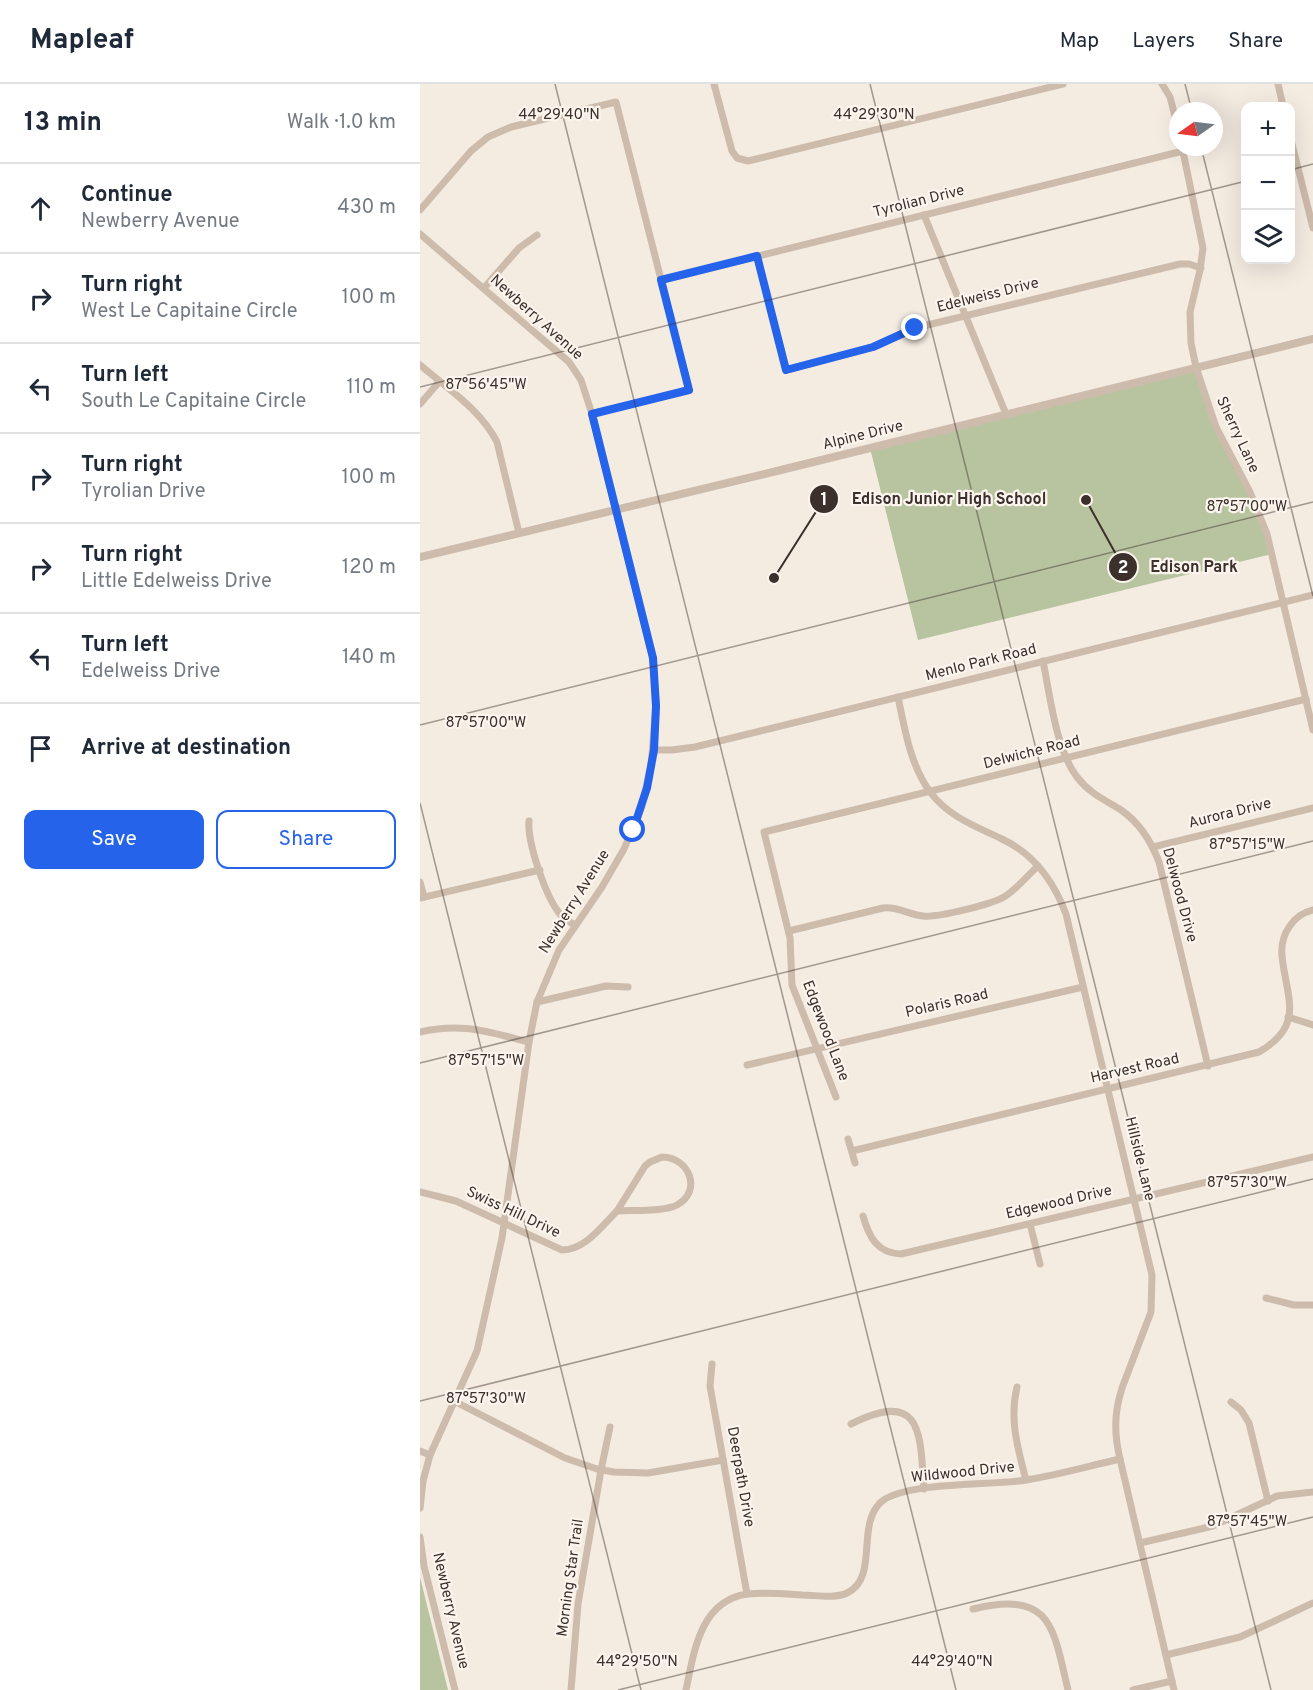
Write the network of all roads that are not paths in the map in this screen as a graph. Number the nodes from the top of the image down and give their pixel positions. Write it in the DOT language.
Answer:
graph roads {
  1 [pos="714,84"];
  2 [pos="1063,84"];
  3 [pos="1162,84"];
  4 [pos="1278,84"];
  5 [pos="1171,102"];
  6 [pos="1282,102"];
  7 [pos="1169,153"];
  8 [pos="1185,156"];
  9 [pos="1295,156"];
  10 [pos="420,210"];
  11 [pos="924,215"];
  12 [pos="1313,228"];
  13 [pos="420,234"];
  14 [pos="537,235"];
  15 [pos="757,256"];
  16 [pos="1201,268"];
  17 [pos="661,280"];
  18 [pos="484,288"];
  19 [pos="966,315"];
  20 [pos="1313,339"];
  21 [pos="420,365"];
  22 [pos="1196,367"];
  23 [pos="440,382"];
  24 [pos="420,404"];
  25 [pos="592,414"];
  26 [pos="1006,414"];
  27 [pos="616,510"];
  28 [pos="519,533"];
  29 [pos="420,557"];
  30 [pos="1313,595"];
  31 [pos="1283,602"];
  32 [pos="1043,662"];
  33 [pos="898,697"];
  34 [pos="1306,699"];
  35 [pos="1313,730"];
  36 [pos="654,750"];
  37 [pos="1066,758"];
  38 [pos="930,792"];
  39 [pos="1313,808"];
  40 [pos="529,821"];
  41 [pos="765,832"];
  42 [pos="1153,847"];
  43 [pos="1038,866"];
  44 [pos="540,870"];
  45 [pos="420,882"];
  46 [pos="422,898"];
  47 [pos="1313,910"];
  48 [pos="575,925"];
  49 [pos="789,931"];
  50 [pos="628,987"];
  51 [pos="1083,987"];
  52 [pos="537,1002"];
  53 [pos="1288,1017"];
  54 [pos="1313,1025"];
  55 [pos="420,1032"];
  56 [pos="529,1042"];
  57 [pos="817,1049"];
  58 [pos="747,1065"];
  59 [pos="1208,1066"];
  60 [pos="1108,1089"];
  61 [pos="836,1097"];
  62 [pos="849,1139"];
  63 [pos="852,1151"];
  64 [pos="1313,1157"];
  65 [pos="855,1163"];
  66 [pos="420,1192"];
  67 [pos="1135,1199"];
  68 [pos="617,1211"];
  69 [pos="863,1216"];
  70 [pos="504,1224"];
  71 [pos="1030,1224"];
  72 [pos="1040,1264"];
  73 [pos="1266,1298"];
  74 [pos="1313,1305"];
  75 [pos="712,1364"];
  76 [pos="1017,1387"];
  77 [pos="454,1401"];
  78 [pos="1231,1402"];
  79 [pos="851,1424"];
  80 [pos="610,1427"];
  81 [pos="420,1451"];
  82 [pos="430,1455"];
  83 [pos="1119,1459"];
  84 [pos="723,1460"];
  85 [pos="601,1470"];
  86 [pos="1026,1480"];
  87 [pos="924,1489"];
  88 [pos="1313,1492"];
  89 [pos="1268,1501"];
  90 [pos="420,1508"];
  91 [pos="420,1537"];
  92 [pos="1140,1543"];
  93 [pos="747,1594"];
  94 [pos="1313,1603"];
  95 [pos="973,1608"];
  96 [pos="1166,1655"];
  97 [pos="1172,1681"];
  98 [pos="455,1690"];
  99 [pos="571,1690"];
  100 [pos="686,1690"];
  101 [pos="1068,1690"];
  102 [pos="1133,1690"];
  103 [pos="1174,1690"];
  1 -- 2 [label="street"];
  3 -- 5 [label="street"];
  4 -- 6 [label="street"];
  7 -- 11 [label="street, Tyrolian Drive"];
  8 -- 16 [label="street, Sherry Lane"];
  9 -- 12 [label="street"];
  10 -- 17 [label="street"];
  11 -- 15 [label="street, Tyrolian Drive"];
  11 -- 19 [label="street"];
  13 -- 18 [label="street, Newberry Avenue"];
  14 -- 18 [label="street"];
  15 -- 17 [label="street, Tyrolian Drive"];
  15 -- 19 [label="street, Edelweiss Drive"];
  16 -- 19 [label="street, Edelweiss Drive"];
  16 -- 22 [label="street, Sherry Lane"];
  17 -- 25 [label="street"];
  18 -- 25 [label="street, Newberry Avenue"];
  19 -- 26 [label="street"];
  20 -- 22 [label="street, Alpine Drive"];
  21 -- 23 [label="street"];
  22 -- 26 [label="street, Alpine Drive"];
  22 -- 31 [label="street, Sherry Lane"];
  23 -- 24 [label="street"];
  23 -- 28 [label="street"];
  25 -- 27 [label="street, Newberry Avenue"];
  26 -- 27 [label="street, Alpine Drive"];
  27 -- 28 [label="street, Alpine Drive"];
  27 -- 36 [label="street, Newberry Avenue"];
  28 -- 29 [label="street, Alpine Drive"];
  30 -- 31 [label="street, Menlo Park Road"];
  31 -- 32 [label="street, Menlo Park Road"];
  31 -- 34 [label="street, Sherry Lane"];
  32 -- 33 [label="street, Menlo Park Road"];
  32 -- 37 [label="street, Delwood Drive"];
  33 -- 36 [label="street, Menlo Park Road"];
  33 -- 38 [label="street, Hillside Lane"];
  34 -- 35 [label="street, Sherry Lane"];
  34 -- 37 [label="street, Delwiche Road"];
  36 -- 48 [label="street, Newberry Avenue"];
  37 -- 38 [label="street, Delwiche Road"];
  37 -- 42 [label="street, Delwood Drive"];
  38 -- 41 [label="street, Delwiche Road"];
  38 -- 43 [label="street, Hillside Lane"];
  39 -- 42 [label="street, Aurora Drive"];
  40 -- 44 [label="street"];
  41 -- 49 [label="street, Edgewood Lane"];
  42 -- 59 [label="street, Delwood Drive"];
  43 -- 49 [label="street"];
  43 -- 51 [label="street, Hillside Lane"];
  44 -- 46 [label="street"];
  44 -- 48 [label="street"];
  45 -- 46 [label="street"];
  47 -- 53 [label="street"];
  48 -- 52 [label="street, Newberry Avenue"];
  49 -- 57 [label="street, Edgewood Lane"];
  50 -- 52 [label="street"];
  51 -- 57 [label="street, Polaris Road"];
  51 -- 60 [label="street, Hillside Lane"];
  52 -- 56 [label="street, Newberry Avenue"];
  53 -- 54 [label="street"];
  53 -- 59 [label="street, Harvest Road"];
  55 -- 56 [label="street"];
  56 -- 70 [label="street, Newberry Avenue"];
  57 -- 58 [label="street, Polaris Road"];
  57 -- 61 [label="street, Edgewood Lane"];
  59 -- 60 [label="street, Harvest Road"];
  60 -- 63 [label="street, Harvest Road"];
  60 -- 67 [label="street, Hillside Lane"];
  62 -- 63 [label="street"];
  63 -- 65 [label="street"];
  64 -- 67 [label="street, Edgewood Drive"];
  66 -- 70 [label="street, Swiss Hill Drive"];
  67 -- 71 [label="street, Edgewood Drive"];
  67 -- 83 [label="street, Hillside Lane"];
  68 -- 68 [label="street, Swiss Hill Drive"];
  68 -- 70 [label="street, Swiss Hill Drive"];
  69 -- 71 [label="street, Edgewood Drive"];
  70 -- 77 [label="street, Newberry Avenue"];
  71 -- 72 [label="street"];
  73 -- 74 [label="street"];
  75 -- 84 [label="street, Deerpath Drive"];
  76 -- 86 [label="street"];
  77 -- 82 [label="street, Newberry Avenue"];
  77 -- 85 [label="street"];
  78 -- 89 [label="street"];
  79 -- 87 [label="street"];
  80 -- 85 [label="street, Morning Star Trail"];
  81 -- 82 [label="street"];
  82 -- 90 [label="street, Newberry Avenue"];
  83 -- 86 [label="street, Wildwood Drive"];
  83 -- 92 [label="street, Hillside Lane"];
  84 -- 85 [label="street"];
  84 -- 93 [label="street, Deerpath Drive"];
  85 -- 99 [label="street, Morning Star Trail"];
  86 -- 87 [label="street, Wildwood Drive"];
  87 -- 93 [label="street, Wildwood Drive"];
  88 -- 89 [label="street"];
  89 -- 92 [label="street"];
  91 -- 98 [label="street, Newberry Avenue"];
  92 -- 96 [label="street, Hillside Lane"];
  93 -- 100 [label="street, Wildwood Drive"];
  94 -- 96 [label="street"];
  95 -- 101 [label="street"];
  96 -- 97 [label="street, Hillside Lane"];
  97 -- 102 [label="street"];
  97 -- 103 [label="street, Hillside Lane"];
}
